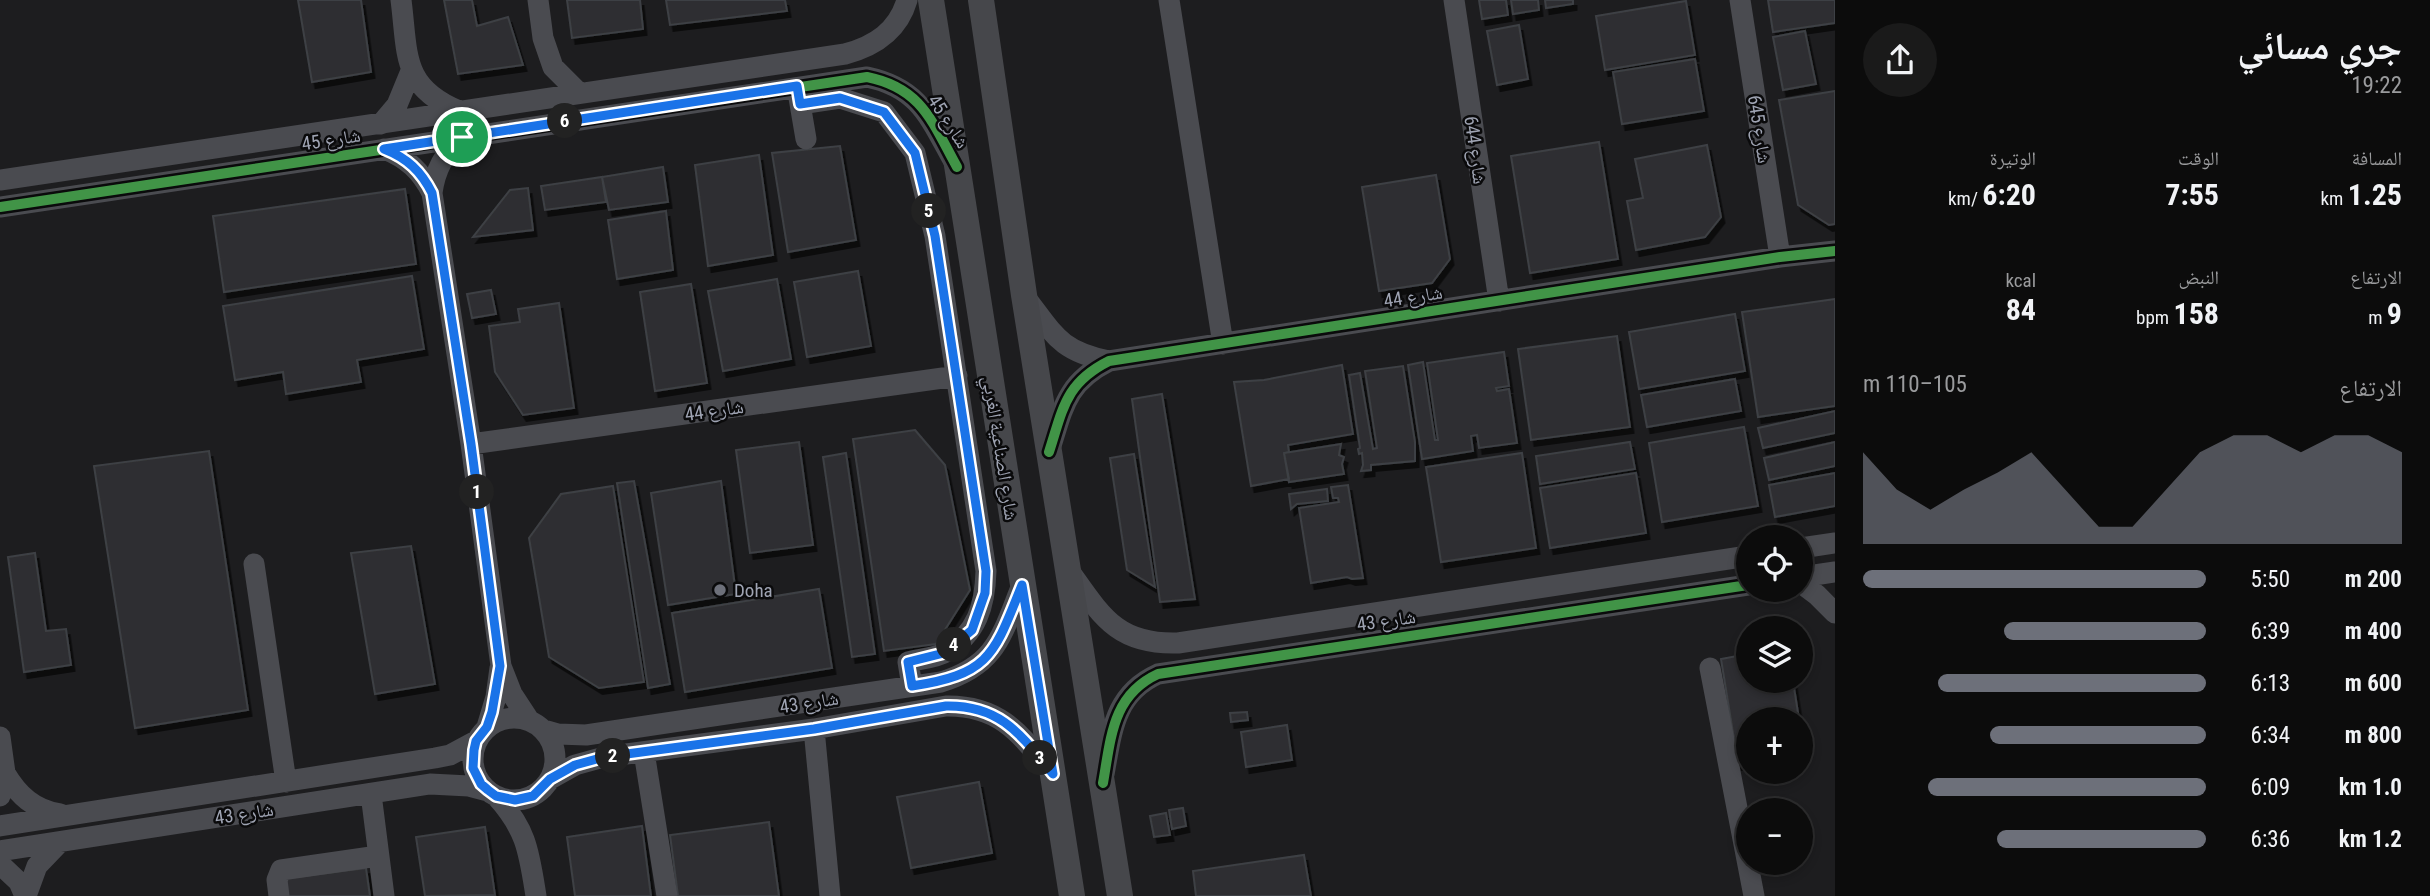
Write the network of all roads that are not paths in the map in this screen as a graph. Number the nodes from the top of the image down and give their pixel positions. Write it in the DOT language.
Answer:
graph roads {
  1 [pos="401,0"];
  2 [pos="538,0"];
  3 [pos="906,0"];
  4 [pos="931,0"];
  5 [pos="981,0"];
  6 [pos="1169,0"];
  7 [pos="1454,0"];
  8 [pos="1740,0"];
  9 [pos="411,71"];
  10 [pos="579,93"];
  11 [pos="798,95"];
  12 [pos="459,111"];
  13 [pos="381,124"];
  14 [pos="462,137"];
  15 [pos="806,139"];
  16 [pos="384,149"];
  17 [pos="957,167"];
  18 [pos="0,180"];
  19 [pos="432,193"];
  20 [pos="0,207"];
  21 [pos="1835,251"];
  22 [pos="1780,257"];
  23 [pos="1024,295"];
  24 [pos="1499,301"];
  25 [pos="1223,344"];
  26 [pos="1109,361"];
  27 [pos="957,376"];
  28 [pos="471,444"];
  29 [pos="1049,452"];
  30 [pos="1835,543"];
  31 [pos="1813,546"];
  32 [pos="1736,558"];
  33 [pos="254,564"];
  34 [pos="1068,569"];
  35 [pos="1835,572"];
  36 [pos="1813,575"];
  37 [pos="1022,585"];
  38 [pos="1736,587"];
  39 [pos="1813,592"];
  40 [pos="1835,613"];
  41 [pos="500,666"];
  42 [pos="1710,668"];
  43 [pos="912,686"];
  44 [pos="537,725"];
  45 [pos="814,729"];
  46 [pos="482,734"];
  47 [pos="0,737"];
  48 [pos="644,752"];
  49 [pos="5,773"];
  50 [pos="1053,774"];
  51 [pos="286,782"];
  52 [pos="1103,783"];
  53 [pos="546,785"];
  54 [pos="492,793"];
  55 [pos="371,794"];
  56 [pos="0,796"];
  57 [pos="66,816"];
  58 [pos="0,826"];
  59 [pos="60,842"];
  60 [pos="529,848"];
  61 [pos="0,851"];
  62 [pos="378,856"];
  63 [pos="0,864"];
  64 [pos="25,896"];
  65 [pos="279,896"];
  66 [pos="384,896"];
  67 [pos="536,896"];
  68 [pos="667,896"];
  69 [pos="830,896"];
  70 [pos="1072,896"];
  71 [pos="1120,896"];
  72 [pos="1754,896"];
  1 -- 9 [label="street"];
  2 -- 10 [label="street"];
  3 -- 10 [label="street, شارع 45"];
  4 -- 17 [label="main road, شارع الصناعية الغربي"];
  5 -- 23 [label="main road"];
  6 -- 25 [label="street"];
  7 -- 24 [label="street, شارع 644"];
  8 -- 22 [label="street, شارع 645"];
  9 -- 12 [label="street"];
  9 -- 13 [label="street"];
  10 -- 12 [label="street, شارع 45"];
  11 -- 14 [label="street, شارع 45"];
  11 -- 15 [label="street"];
  11 -- 17 [label="street, شارع 45"];
  11 -- 27 [label="street"];
  12 -- 13 [label="street, شارع 45"];
  13 -- 18 [label="street, شارع 45"];
  14 -- 16 [label="street, شارع 45"];
  14 -- 19 [label="street"];
  16 -- 19 [label="street"];
  16 -- 20 [label="street, شارع 45"];
  17 -- 37 [label="main road, شارع الصناعية الغربي"];
  19 -- 28 [label="street"];
  21 -- 22 [label="street, شارع 44"];
  22 -- 24 [label="street, شارع 44"];
  23 -- 26 [label="street, شارع 44"];
  23 -- 29 [label="main road"];
  24 -- 25 [label="street, شارع 44"];
  25 -- 26 [label="street, شارع 44"];
  26 -- 29 [label="street, شارع 44"];
  27 -- 28 [label="street, شارع 44"];
  27 -- 43 [label="street"];
  28 -- 41 [label="street"];
  29 -- 34 [label="main road"];
  30 -- 31 [label="street"];
  32 -- 34 [label="street, شارع 43"];
  33 -- 51 [label="street"];
  34 -- 52 [label="main road"];
  35 -- 36 [label="street"];
  37 -- 43 [label="street, شارع 43"];
  37 -- 50 [label="main road, شارع الصناعية الغربي"];
  38 -- 52 [label="street, شارع 43"];
  39 -- 40 [label="street"];
  41 -- 44 [label="street"];
  41 -- 46 [label="street"];
  42 -- 72 [label="street"];
  43 -- 44 [label="street, شارع 43"];
  44 -- 46 [label="street"];
  44 -- 53 [label="street"];
  45 -- 48 [label="street, شارع 43"];
  45 -- 50 [label="street, شارع 43"];
  45 -- 69 [label="street"];
  46 -- 51 [label="street, شارع 43"];
  46 -- 54 [label="street"];
  47 -- 49 [label="street"];
  48 -- 53 [label="street, شارع 43"];
  48 -- 68 [label="street"];
  49 -- 56 [label="street"];
  49 -- 57 [label="street"];
  50 -- 70 [label="main road, شارع الصناعية الغربي"];
  51 -- 57 [label="street, شارع 43"];
  52 -- 71 [label="main road"];
  53 -- 54 [label="street"];
  53 -- 60 [label="street"];
  54 -- 55 [label="street, شارع 43"];
  54 -- 60 [label="street"];
  55 -- 59 [label="street, شارع 43"];
  55 -- 62 [label="street"];
  57 -- 58 [label="street, شارع 43"];
  59 -- 61 [label="street, شارع 43"];
  59 -- 64 [label="street"];
  60 -- 67 [label="street"];
  62 -- 65 [label="street"];
  62 -- 66 [label="street"];
  63 -- 64 [label="street"];
}
